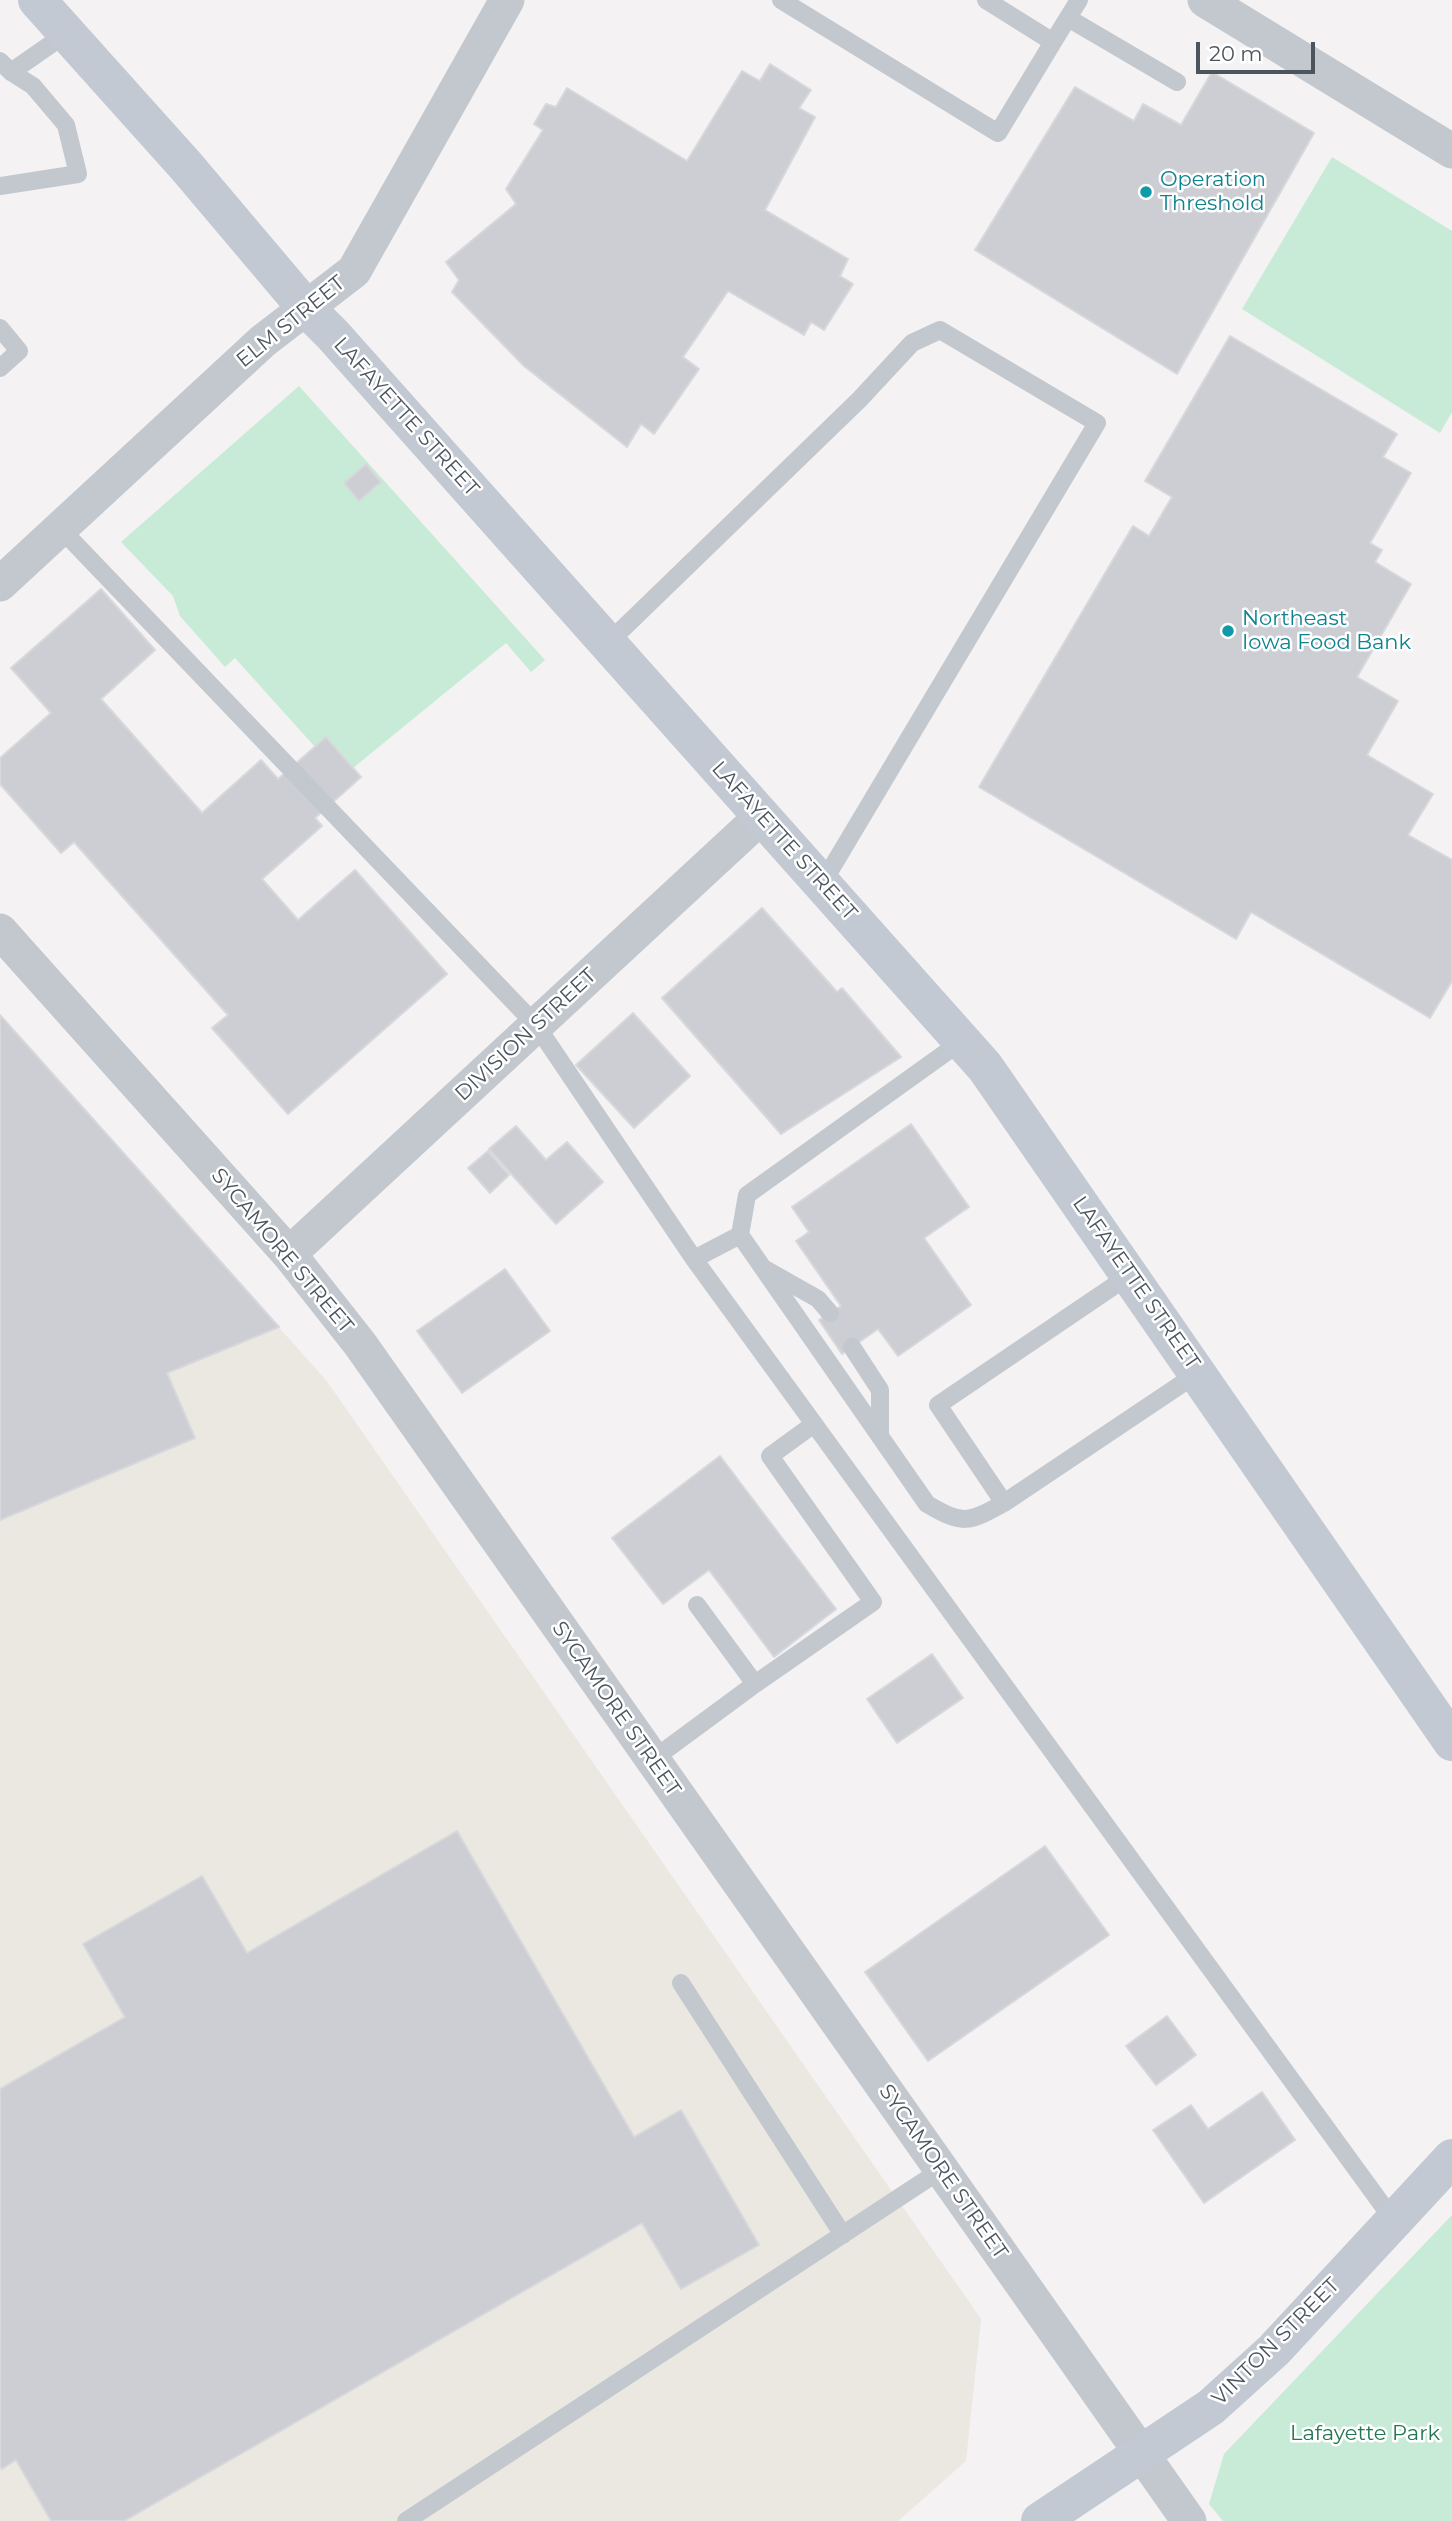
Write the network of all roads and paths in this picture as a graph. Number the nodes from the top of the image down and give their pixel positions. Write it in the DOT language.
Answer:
graph roads {
  1 [pos="37,0"];
  2 [pos="507,0"];
  3 [pos="781,0"];
  4 [pos="986,0"];
  5 [pos="1079,0"];
  6 [pos="1205,0"];
  7 [pos="1068,18"];
  8 [pos="67,33"];
  9 [pos="1053,42"];
  10 [pos="5,66"];
  11 [pos="1177,82"];
  12 [pos="1452,151"];
  13 [pos="0,186"];
  14 [pos="306,308"];
  15 [pos="0,328"];
  16 [pos="0,368"];
  17 [pos="60,528"];
  18 [pos="0,584"];
  19 [pos="608,643"];
  20 [pos="762,816"];
  21 [pos="822,884"];
  22 [pos="0,931"];
  23 [pos="536,1026"];
  24 [pos="962,1041"];
  25 [pos="740,1235"];
  26 [pos="289,1254"];
  27 [pos="694,1259"];
  28 [pos="759,1266"];
  29 [pos="1130,1275"];
  30 [pos="830,1313"];
  31 [pos="852,1347"];
  32 [pos="1198,1373"];
  33 [pos="814,1424"];
  34 [pos="880,1436"];
  35 [pos="1004,1503"];
  36 [pos="697,1605"];
  37 [pos="755,1684"];
  38 [pos="1452,1742"];
  39 [pos="652,1760"];
  40 [pos="681,1983"];
  41 [pos="1452,2158"];
  42 [pos="941,2170"];
  43 [pos="1394,2221"];
  44 [pos="843,2235"];
  45 [pos="1141,2455"];
  46 [pos="406,2521"];
  47 [pos="1040,2521"];
  48 [pos="1189,2521"];
  1 -- 8 [label="street, LAFAYETTE STREET"];
  2 -- 14 [label="street, ELM STREET"];
  3 -- 9 [label="lane"];
  4 -- 9 [label="lane"];
  5 -- 7 [label="lane"];
  6 -- 12 [label="street"];
  7 -- 9 [label="lane"];
  7 -- 11 [label="lane"];
  8 -- 10 [label="lane"];
  8 -- 14 [label="street, LAFAYETTE STREET"];
  10 -- 13 [label="lane"];
  14 -- 17 [label="street, ELM STREET"];
  14 -- 19 [label="street, LAFAYETTE STREET"];
  15 -- 16 [label="lane"];
  17 -- 18 [label="street, ELM STREET"];
  17 -- 23 [label="lane"];
  19 -- 20 [label="street, LAFAYETTE STREET"];
  19 -- 21 [label="lane"];
  20 -- 21 [label="street, LAFAYETTE STREET"];
  20 -- 23 [label="street, DIVISION STREET"];
  21 -- 24 [label="street, LAFAYETTE STREET"];
  22 -- 26 [label="street, SYCAMORE STREET"];
  23 -- 26 [label="street, DIVISION STREET"];
  23 -- 27 [label="lane"];
  24 -- 25 [label="lane"];
  24 -- 29 [label="street, LAFAYETTE STREET"];
  25 -- 27 [label="lane"];
  25 -- 28 [label="lane"];
  26 -- 39 [label="street, SYCAMORE STREET"];
  27 -- 33 [label="lane"];
  28 -- 30 [label="lane"];
  28 -- 34 [label="lane"];
  29 -- 32 [label="street, LAFAYETTE STREET"];
  29 -- 35 [label="lane"];
  31 -- 34 [label="lane"];
  32 -- 35 [label="lane"];
  32 -- 38 [label="street, LAFAYETTE STREET"];
  33 -- 37 [label="lane"];
  33 -- 43 [label="lane"];
  34 -- 35 [label="lane"];
  36 -- 37 [label="lane"];
  37 -- 39 [label="lane"];
  39 -- 42 [label="street, SYCAMORE STREET"];
  40 -- 44 [label="lane"];
  41 -- 43 [label="street, VINTON STREET"];
  42 -- 44 [label="lane"];
  42 -- 45 [label="street, SYCAMORE STREET"];
  43 -- 45 [label="street, VINTON STREET"];
  44 -- 46 [label="lane"];
  45 -- 47 [label="street, VINTON STREET"];
  45 -- 48 [label="street, SYCAMORE STREET"];
}
